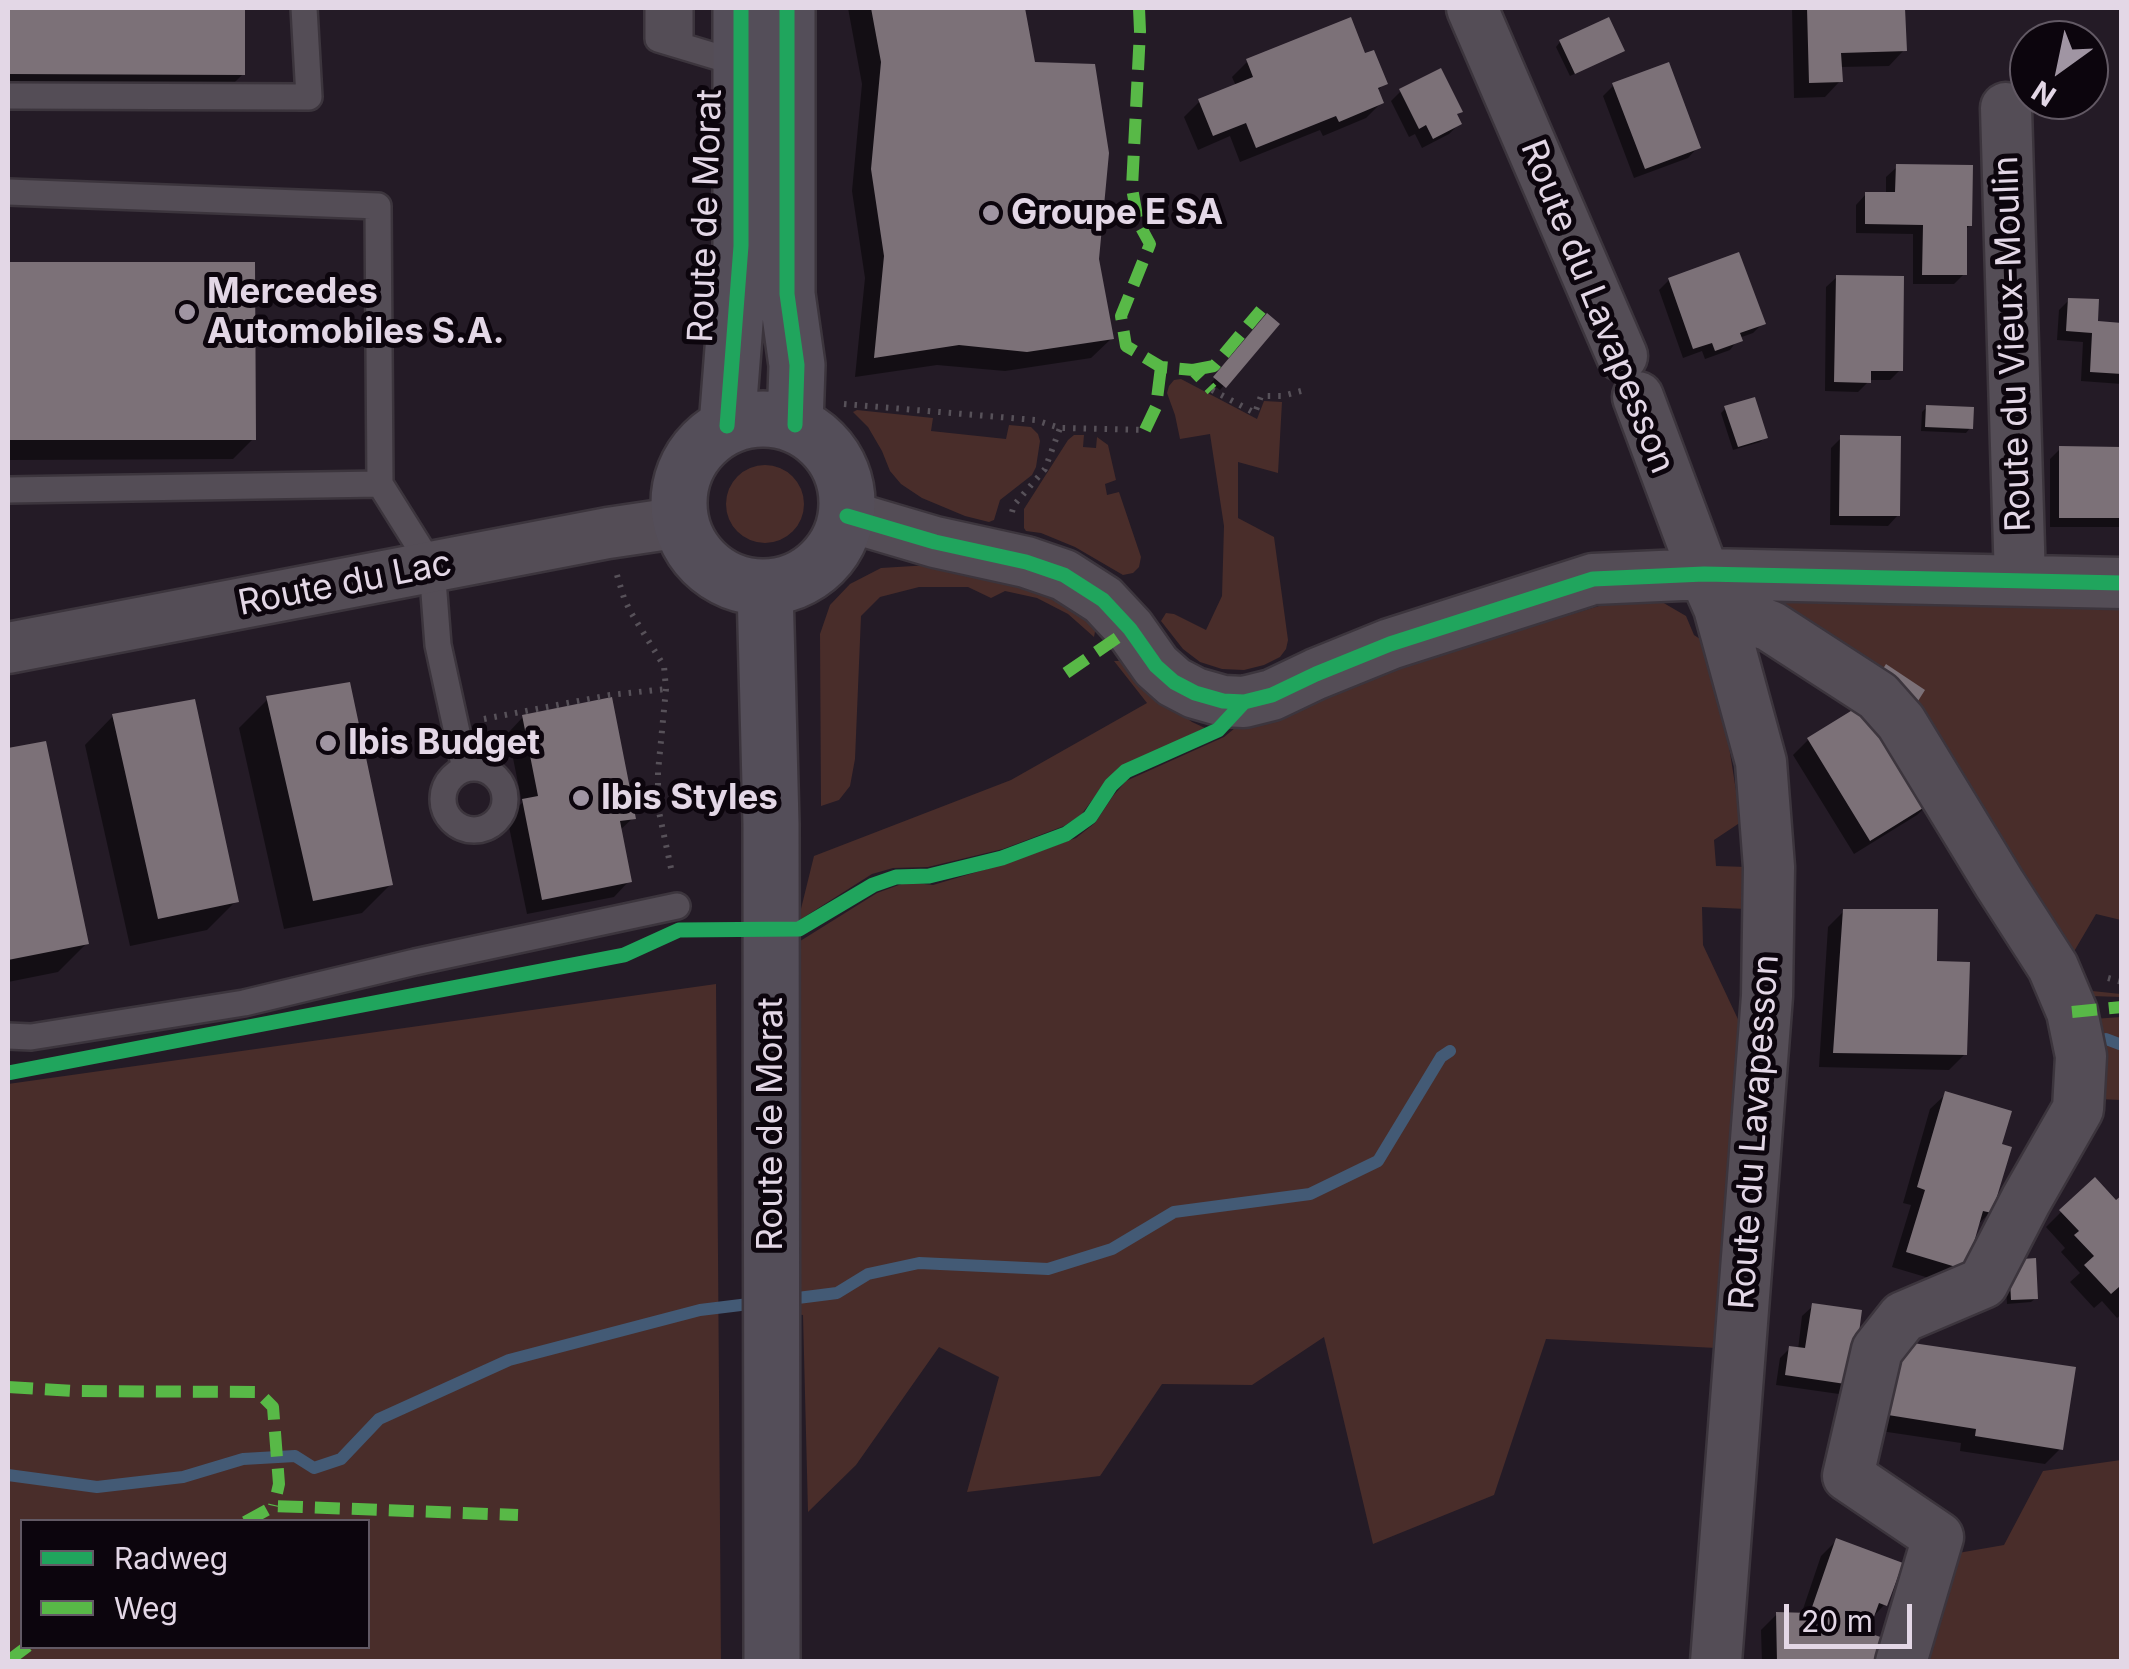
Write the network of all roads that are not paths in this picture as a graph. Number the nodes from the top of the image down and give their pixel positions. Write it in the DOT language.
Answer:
graph roads {
  1 [pos="304,8"];
  2 [pos="658,8"];
  3 [pos="680,8"];
  4 [pos="741,8"];
  5 [pos="787,8"];
  6 [pos="1472,8"];
  7 [pos="680,44"];
  8 [pos="741,64"];
  9 [pos="8,96"];
  10 [pos="2006,108"];
  11 [pos="8,192"];
  12 [pos="817,414"];
  13 [pos="727,426"];
  14 [pos="380,484"];
  15 [pos="8,490"];
  16 [pos="847,516"];
  17 [pos="682,522"];
  18 [pos="432,567"];
  19 [pos="2020,581"];
  20 [pos="2122,582"];
  21 [pos="766,587"];
  22 [pos="1711,591"];
  23 [pos="8,648"];
  24 [pos="465,769"];
  25 [pos="677,906"];
  26 [pos="8,1036"];
  27 [pos="772,1662"];
  28 [pos="1716,1662"];
  29 [pos="1902,1662"];
  1 -- 9 [label="lane"];
  2 -- 7 [label="lane"];
  3 -- 7 [label="lane"];
  4 -- 8 [label="main road, Route de Morat"];
  5 -- 12 [label="main road"];
  6 -- 22 [label="street, Route du Lavapesson"];
  7 -- 8 [label="lane"];
  8 -- 13 [label="main road, Route de Morat"];
  10 -- 19 [label="street, Route du Vieux-Moulin"];
  11 -- 14 [label="lane"];
  12 -- 13 [label="main road"];
  12 -- 16 [label="main road"];
  13 -- 17 [label="main road"];
  14 -- 15 [label="lane"];
  14 -- 18 [label="lane"];
  16 -- 21 [label="main road"];
  16 -- 22 [label="street, Route du Vieux-Moulin"];
  17 -- 18 [label="street, Route du Lac"];
  17 -- 21 [label="main road"];
  18 -- 23 [label="street, Route du Lac"];
  18 -- 24 [label="lane"];
  19 -- 20 [label="street, Route du Vieux-Moulin"];
  19 -- 22 [label="street, Route du Vieux-Moulin"];
  21 -- 27 [label="main road, Route de Morat"];
  22 -- 28 [label="street, Route du Lavapesson"];
  22 -- 29 [label="street"];
  25 -- 26 [label="lane"];
}
